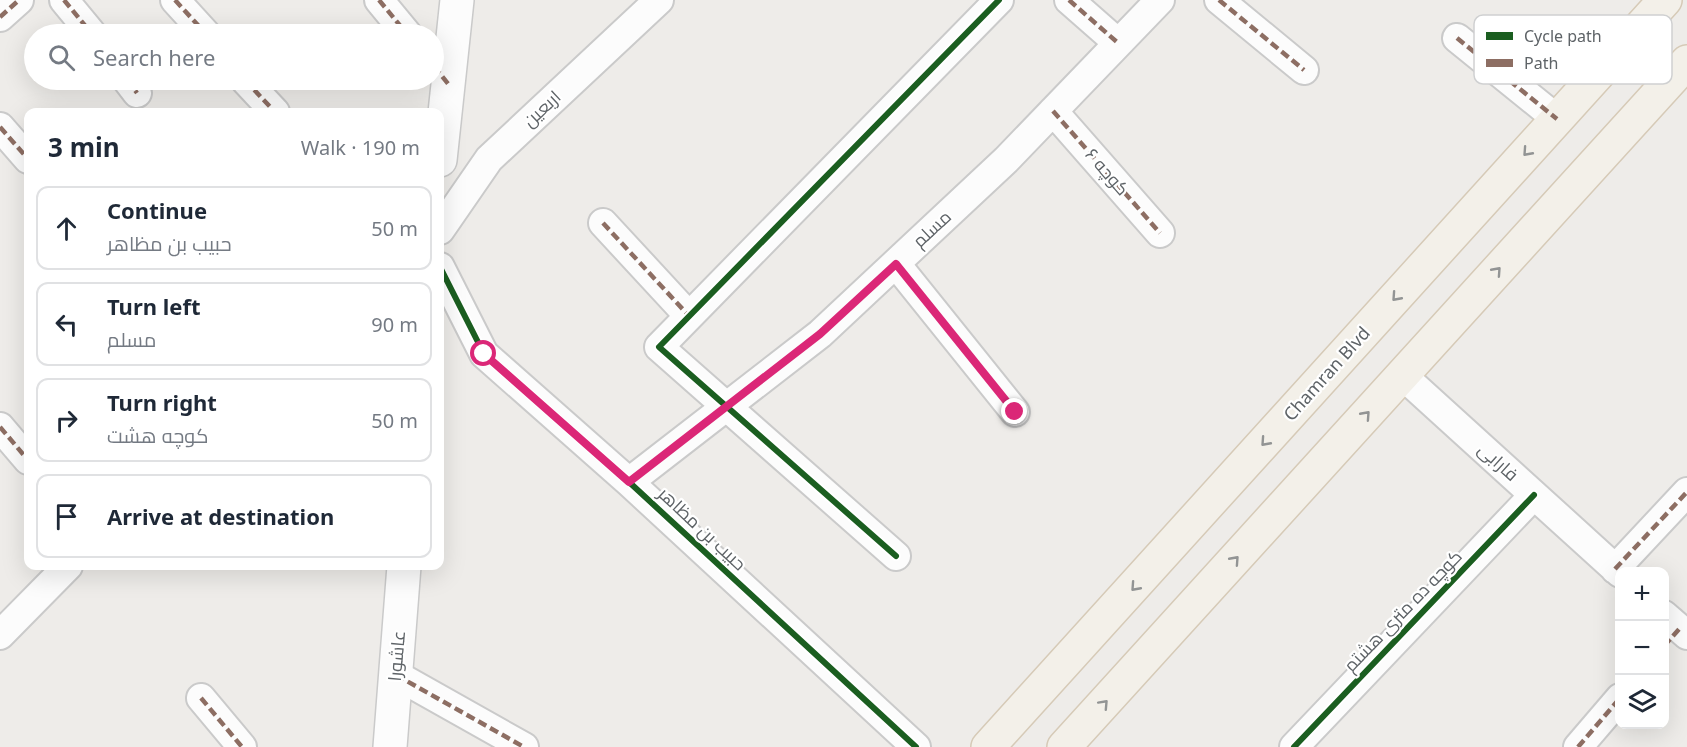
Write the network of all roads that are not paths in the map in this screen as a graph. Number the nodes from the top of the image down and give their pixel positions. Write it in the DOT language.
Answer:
graph roads {
  1 [pos="19,0"];
  2 [pos="64,0"];
  3 [pos="175,0"];
  4 [pos="379,0"];
  5 [pos="457,0"];
  6 [pos="659,0"];
  7 [pos="999,0"];
  8 [pos="1069,0"];
  9 [pos="1160,0"];
  10 [pos="1219,0"];
  11 [pos="1665,0"];
  12 [pos="1651,15"];
  13 [pos="0,17"];
  14 [pos="84,24"];
  15 [pos="197,24"];
  16 [pos="399,24"];
  17 [pos="1457,38"];
  18 [pos="1118,44"];
  19 [pos="1474,52"];
  20 [pos="444,62"];
  21 [pos="1687,62"];
  22 [pos="1304,70"];
  23 [pos="1672,78"];
  24 [pos="1514,84"];
  25 [pos="1589,84"];
  26 [pos="1667,84"];
  27 [pos="254,90"];
  28 [pos="441,90"];
  29 [pos="271,108"];
  30 [pos="441,108"];
  31 [pos="1053,111"];
  32 [pos="1557,119"];
  33 [pos="0,127"];
  34 [pos="24,154"];
  35 [pos="603,223"];
  36 [pos="444,224"];
  37 [pos="1160,233"];
  38 [pos="896,264"];
  39 [pos="444,275"];
  40 [pos="689,316"];
  41 [pos="1402,375"];
  42 [pos="727,407"];
  43 [pos="1015,412"];
  44 [pos="0,427"];
  45 [pos="24,455"];
  46 [pos="629,482"];
  47 [pos="1687,492"];
  48 [pos="1534,495"];
  49 [pos="896,556"];
  50 [pos="1621,567"];
  51 [pos="1615,569"];
  52 [pos="64,570"];
  53 [pos="405,570"];
  54 [pos="0,635"];
  55 [pos="396,675"];
  56 [pos="201,698"];
  57 [pos="1615,704"];
  58 [pos="242,747"];
  59 [pos="390,747"];
  60 [pos="524,747"];
  61 [pos="916,747"];
  62 [pos="988,747"];
  63 [pos="1064,747"];
  64 [pos="1294,747"];
  65 [pos="1578,747"];
  1 -- 13 [label="street"];
  2 -- 14 [label="street"];
  3 -- 15 [label="street"];
  4 -- 16 [label="street"];
  5 -- 20 [label="street"];
  6 -- 36 [label="street, اربعین"];
  7 -- 40 [label="street"];
  8 -- 18 [label="street"];
  9 -- 18 [label="street, مسلم"];
  10 -- 22 [label="street"];
  11 -- 12 [label="main road, Chamran Blvd"];
  17 -- 19 [label="street"];
  18 -- 31 [label="street, مسلم"];
  23 -- 21 [label="main road, one-way"];
  24 -- 32 [label="street"];
  25 -- 32 [label="main road, Chamran Blvd"];
  41 -- 26 [label="main road, one-way"];
  27 -- 29 [label="street"];
  28 -- 30 [label="street"];
  31 -- 37 [label="street, کوچه ۶"];
  31 -- 38 [label="street, مسلم"];
  32 -- 62 [label="main road, Chamran Blvd, one-way"];
  33 -- 34 [label="street"];
  35 -- 40 [label="street"];
  38 -- 42 [label="street, مسلم"];
  38 -- 43 [label="street"];
  39 -- 46 [label="street, حبیب بن مظاهر"];
  40 -- 42 [label="street"];
  41 -- 48 [label="street, فارابی"];
  63 -- 41 [label="main road, one-way"];
  42 -- 46 [label="street, مسلم"];
  42 -- 49 [label="street"];
  44 -- 45 [label="street"];
  46 -- 61 [label="street, حبیب بن مظاهر"];
  47 -- 50 [label="street"];
  48 -- 51 [label="street, فارابی"];
  48 -- 64 [label="street, کوچه ده متری هشتم"];
  52 -- 54 [label="street"];
  53 -- 55 [label="street, عاشورا"];
  55 -- 59 [label="street, عاشورا"];
  55 -- 60 [label="street"];
  56 -- 58 [label="street"];
  57 -- 65 [label="street"];
}
